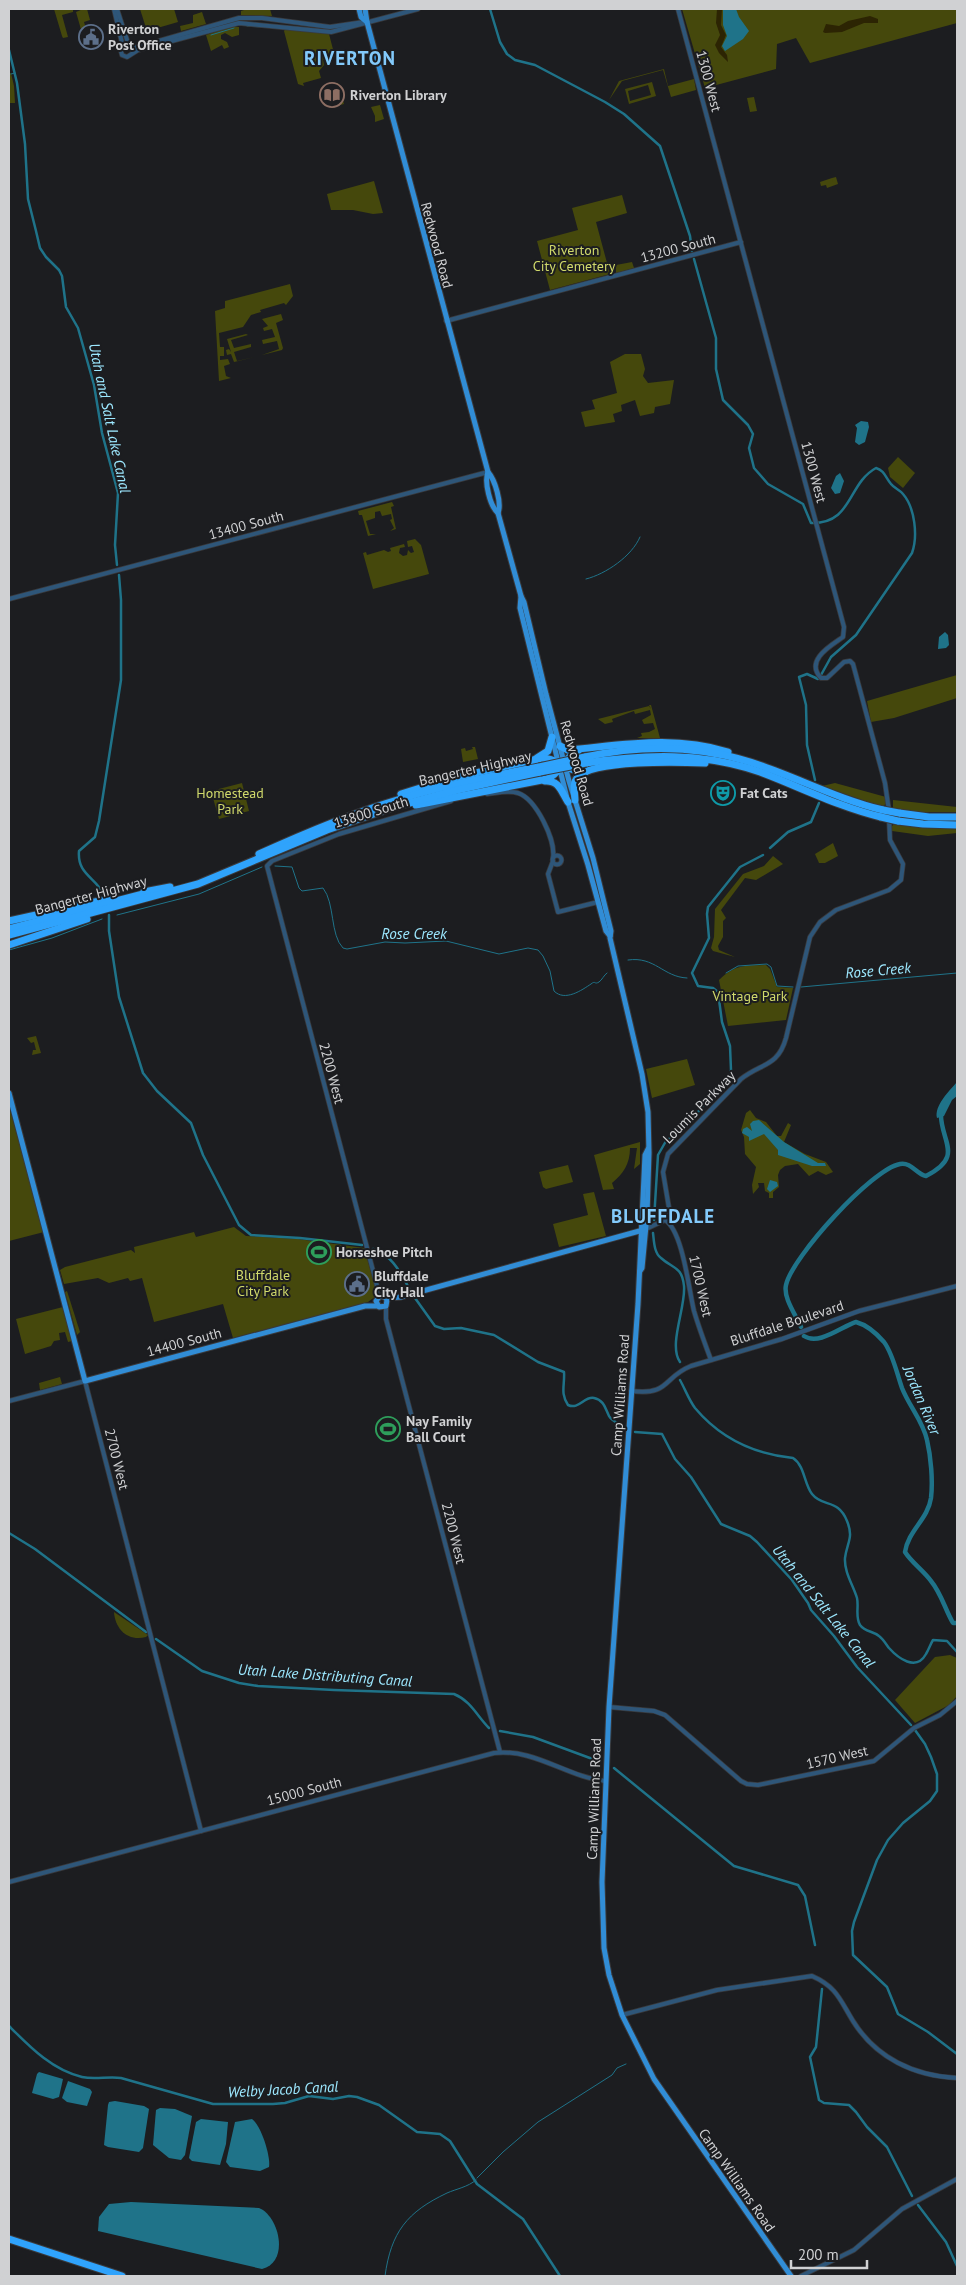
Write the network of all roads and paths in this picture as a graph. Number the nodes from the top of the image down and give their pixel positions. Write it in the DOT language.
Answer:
graph roads {
  1 [pos="114,9"];
  2 [pos="118,9"];
  3 [pos="359,9"];
  4 [pos="365,9"];
  5 [pos="418,9"];
  6 [pos="678,9"];
  7 [pos="367,22"];
  8 [pos="317,28"];
  9 [pos="130,46"];
  10 [pos="123,47"];
  11 [pos="133,52"];
  12 [pos="741,242"];
  13 [pos="446,321"];
  14 [pos="488,472"];
  15 [pos="520,596"];
  16 [pos="9,599"];
  17 [pos="552,737"];
  18 [pos="560,746"];
  19 [pos="582,749"];
  20 [pos="530,760"];
  21 [pos="586,760"];
  22 [pos="562,765"];
  23 [pos="540,769"];
  24 [pos="585,772"];
  25 [pos="758,772"];
  26 [pos="798,780"];
  27 [pos="537,781"];
  28 [pos="572,801"];
  29 [pos="882,814"];
  30 [pos="348,816"];
  31 [pos="362,817"];
  32 [pos="899,817"];
  33 [pos="957,817"];
  34 [pos="957,825"];
  35 [pos="553,847"];
  36 [pos="559,856"];
  37 [pos="553,860"];
  38 [pos="557,865"];
  39 [pos="267,866"];
  40 [pos="548,871"];
  41 [pos="903,876"];
  42 [pos="170,888"];
  43 [pos="156,896"];
  44 [pos="598,902"];
  45 [pos="9,921"];
  46 [pos="9,929"];
  47 [pos="9,935"];
  48 [pos="610,936"];
  49 [pos="9,945"];
  50 [pos="9,1093"];
  51 [pos="649,1127"];
  52 [pos="665,1220"];
  53 [pos="643,1230"];
  54 [pos="377,1286"];
  55 [pos="957,1286"];
  56 [pos="385,1297"];
  57 [pos="400,1297"];
  58 [pos="377,1299"];
  59 [pos="386,1305"];
  60 [pos="365,1306"];
  61 [pos="378,1306"];
  62 [pos="386,1319"];
  63 [pos="711,1360"];
  64 [pos="85,1381"];
  65 [pos="631,1391"];
  66 [pos="9,1401"];
  67 [pos="957,1700"];
  68 [pos="609,1707"];
  69 [pos="500,1752"];
  70 [pos="605,1781"];
  71 [pos="201,1831"];
  72 [pos="9,1882"];
  73 [pos="622,2015"];
  74 [pos="957,2078"];
  75 [pos="957,2178"];
  76 [pos="9,2239"];
  77 [pos="122,2276"];
  78 [pos="791,2276"];
  79 [pos="801,2276"];
  1 -- 10 [label="street"];
  2 -- 9 [label="street"];
  3 -- 7 [label="main road, Redwood Road"];
  4 -- 7 [label="main road, Redwood Road"];
  5 -- 7 [label="street"];
  6 -- 12 [label="street, 1300 West"];
  7 -- 8 [label="street"];
  7 -- 13 [label="main road, Redwood Road"];
  8 -- 9 [label="street"];
  8 -- 11 [label="street"];
  9 -- 10 [label="street"];
  9 -- 11 [label="street"];
  10 -- 11 [label="street"];
  12 -- 13 [label="street, 13200 South"];
  12 -- 41 [label="street, 1300 West"];
  13 -- 14 [label="main road, Redwood Road"];
  14 -- 15 [label="main road, Redwood Road"];
  14 -- 16 [label="street, 13400 South"];
  15 -- 17 [label="main road, Redwood Road"];
  15 -- 18 [label="main road, Redwood Road"];
  17 -- 20 [label="highway"];
  17 -- 22 [label="main road, Redwood Road"];
  18 -- 19 [label="highway"];
  18 -- 22 [label="main road, Redwood Road"];
  19 -- 22 [label="highway"];
  19 -- 26 [label="highway"];
  20 -- 22 [label="highway"];
  20 -- 30 [label="highway"];
  21 -- 23 [label="highway, Bangerter Highway, bridge"];
  21 -- 25 [label="highway, Bangerter Highway"];
  21 -- 26 [label="highway, Bangerter Highway"];
  22 -- 24 [label="highway"];
  22 -- 27 [label="highway"];
  22 -- 28 [label="main road, Redwood Road"];
  23 -- 30 [label="highway, Bangerter Highway"];
  23 -- 31 [label="highway, Bangerter Highway"];
  24 -- 25 [label="highway"];
  24 -- 28 [label="highway"];
  25 -- 29 [label="highway, Bangerter Highway"];
  26 -- 29 [label="highway, Bangerter Highway"];
  27 -- 28 [label="highway"];
  27 -- 31 [label="highway"];
  28 -- 44 [label="main road, Redwood Road"];
  28 -- 48 [label="main road, Redwood Road"];
  29 -- 32 [label="highway, Bangerter Highway, bridge"];
  30 -- 42 [label="highway, Bangerter Highway"];
  31 -- 43 [label="highway, Bangerter Highway"];
  32 -- 33 [label="highway, Bangerter Highway"];
  32 -- 34 [label="highway, Bangerter Highway"];
  35 -- 36 [label="street"];
  35 -- 37 [label="street"];
  35 -- 39 [label="street, 13800 South"];
  36 -- 37 [label="street"];
  36 -- 38 [label="street"];
  37 -- 38 [label="street"];
  37 -- 40 [label="street"];
  38 -- 40 [label="street"];
  39 -- 54 [label="street, 2200 West"];
  40 -- 44 [label="street"];
  41 -- 52 [label="street, Loumis Parkway"];
  42 -- 45 [label="highway"];
  42 -- 46 [label="highway, Bangerter Highway"];
  43 -- 47 [label="highway, Bangerter Highway"];
  43 -- 49 [label="highway"];
  44 -- 48 [label="main road, Redwood Road"];
  48 -- 51 [label="main road, Redwood Road"];
  50 -- 64 [label="main road, 2700 West"];
  51 -- 53 [label="main road, Camp Williams Road"];
  52 -- 53 [label="street"];
  52 -- 63 [label="street, 1700 West"];
  53 -- 57 [label="main road"];
  53 -- 65 [label="main road, Camp Williams Road"];
  54 -- 56 [label="street, 2200 West"];
  54 -- 58 [label="street, 2200 West"];
  55 -- 63 [label="street, Bluffdale Boulevard"];
  56 -- 57 [label="main road"];
  56 -- 58 [label="main road, 14400 South"];
  56 -- 59 [label="main road"];
  57 -- 59 [label="main road"];
  58 -- 60 [label="main road, 14400 South"];
  58 -- 61 [label="main road"];
  59 -- 61 [label="main road, 14400 South"];
  59 -- 62 [label="street, 2200 West"];
  60 -- 61 [label="main road, 14400 South"];
  60 -- 64 [label="main road, 14400 South"];
  61 -- 62 [label="street, 2200 West"];
  62 -- 69 [label="street, 2200 West"];
  63 -- 65 [label="street, Bluffdale Boulevard"];
  64 -- 66 [label="street, 14400 South"];
  64 -- 71 [label="street, 2700 West"];
  65 -- 68 [label="main road, Camp Williams Road"];
  67 -- 68 [label="street, 1570 West"];
  68 -- 70 [label="main road, Camp Williams Road"];
  69 -- 70 [label="street, 15000 South"];
  69 -- 71 [label="street, 15000 South"];
  70 -- 73 [label="main road, Camp Williams Road"];
  71 -- 72 [label="street, 15000 South"];
  73 -- 74 [label="street"];
  73 -- 78 [label="main road, Camp Williams Road"];
  75 -- 79 [label="street"];
  76 -- 77 [label="highway"];
}
